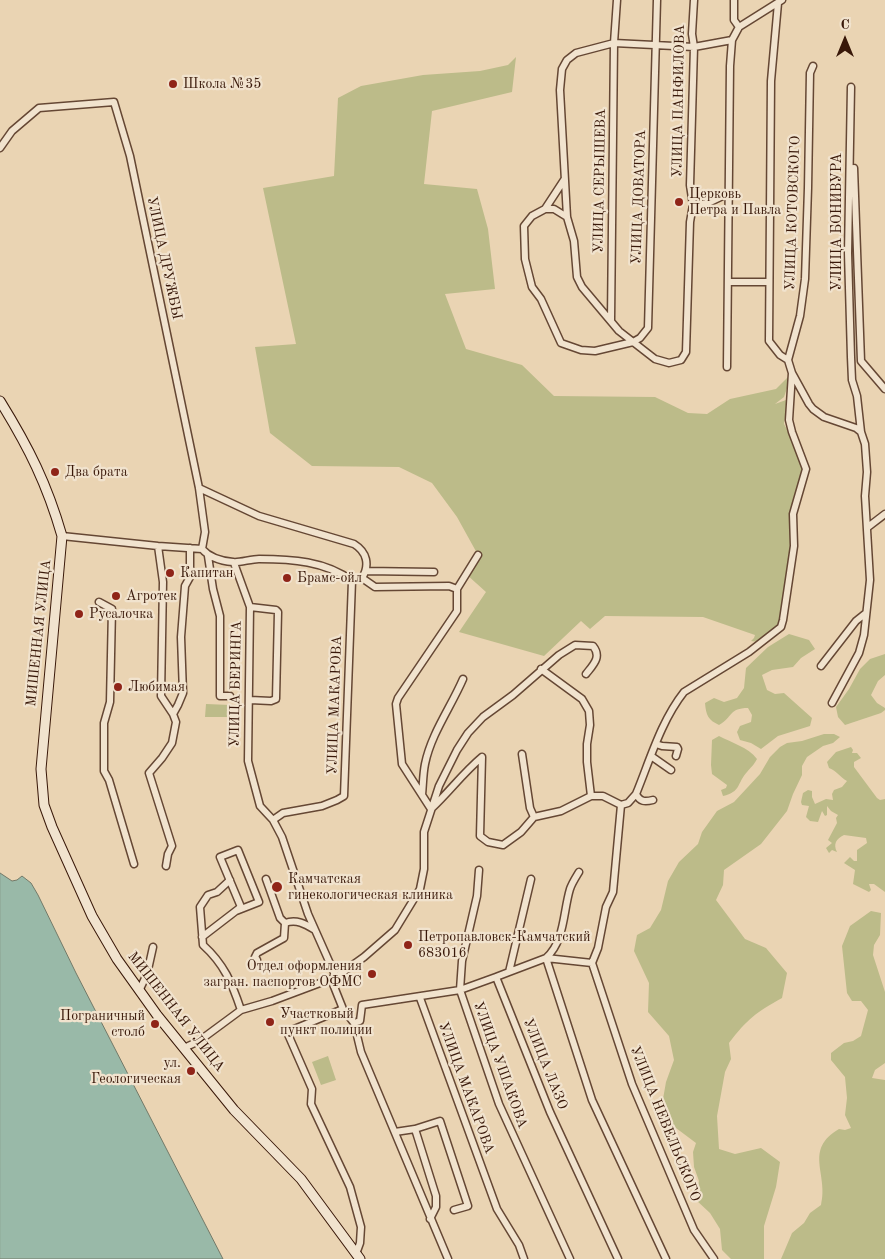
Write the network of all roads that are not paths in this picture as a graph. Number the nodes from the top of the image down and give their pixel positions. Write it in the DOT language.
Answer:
graph roads {
  1 [pos="616,0"];
  2 [pos="657,0"];
  3 [pos="694,0"];
  4 [pos="734,0"];
  5 [pos="780,1"];
  6 [pos="739,27"];
  7 [pos="732,40"];
  8 [pos="614,43"];
  9 [pos="655,46"];
  10 [pos="694,47"];
  11 [pos="813,66"];
  12 [pos="851,87"];
  13 [pos="0,148"];
  14 [pos="850,157"];
  15 [pos="564,180"];
  16 [pos="729,193"];
  17 [pos="693,205"];
  18 [pos="545,209"];
  19 [pos="567,217"];
  20 [pos="728,282"];
  21 [pos="769,282"];
  22 [pos="611,320"];
  23 [pos="633,342"];
  24 [pos="788,360"];
  25 [pos="727,367"];
  26 [pos="792,373"];
  27 [pos="885,389"];
  28 [pos="0,401"];
  29 [pos="861,432"];
  30 [pos="199,488"];
  31 [pos="885,514"];
  32 [pos="868,527"];
  33 [pos="62,536"];
  34 [pos="158,546"];
  35 [pos="190,548"];
  36 [pos="202,549"];
  37 [pos="208,556"];
  38 [pos="478,556"];
  39 [pos="234,563"];
  40 [pos="366,571"];
  41 [pos="434,572"];
  42 [pos="362,578"];
  43 [pos="352,581"];
  44 [pos="457,589"];
  45 [pos="99,602"];
  46 [pos="250,607"];
  47 [pos="866,613"];
  48 [pos="821,666"];
  49 [pos="541,669"];
  50 [pos="586,674"];
  51 [pos="463,679"];
  52 [pos="230,696"];
  53 [pos="250,700"];
  54 [pos="832,704"];
  55 [pos="173,714"];
  56 [pos="656,744"];
  57 [pos="522,754"];
  58 [pos="651,756"];
  59 [pos="676,756"];
  60 [pos="671,770"];
  61 [pos="636,794"];
  62 [pos="422,795"];
  63 [pos="591,796"];
  64 [pos="654,800"];
  65 [pos="621,805"];
  66 [pos="431,809"];
  67 [pos="534,817"];
  68 [pos="273,820"];
  69 [pos="134,864"];
  70 [pos="166,866"];
  71 [pos="479,870"];
  72 [pos="579,872"];
  73 [pos="266,879"];
  74 [pos="531,879"];
  75 [pos="230,880"];
  76 [pos="236,911"];
  77 [pos="284,923"];
  78 [pos="316,930"];
  79 [pos="202,937"];
  80 [pos="153,947"];
  81 [pos="546,958"];
  82 [pos="257,960"];
  83 [pos="592,963"];
  84 [pos="509,972"];
  85 [pos="496,977"];
  86 [pos="334,978"];
  87 [pos="460,990"];
  88 [pos="139,991"];
  89 [pos="420,998"];
  90 [pos="242,1010"];
  91 [pos="343,1010"];
  92 [pos="354,1023"];
  93 [pos="184,1048"];
  94 [pos="415,1129"];
  95 [pos="396,1132"];
  96 [pos="454,1210"];
  97 [pos="430,1219"];
  98 [pos="358,1257"];
  99 [pos="448,1259"];
  100 [pos="524,1259"];
  101 [pos="570,1259"];
  102 [pos="618,1259"];
  103 [pos="666,1259"];
  104 [pos="714,1259"];
  1 -- 8 [label="street, УЛИЦА СЕРЫШЕВА"];
  2 -- 9 [label="street, УЛИЦА ДОВАТОРА"];
  3 -- 10 [label="street, УЛИЦА ПАНФИЛОВА"];
  4 -- 6 [label="street"];
  5 -- 6 [label="street"];
  5 -- 21 [label="street"];
  6 -- 7 [label="street"];
  7 -- 10 [label="street"];
  7 -- 16 [label="street"];
  8 -- 9 [label="street"];
  8 -- 15 [label="street"];
  8 -- 22 [label="street, УЛИЦА СЕРЫШЕВА"];
  9 -- 10 [label="street"];
  9 -- 23 [label="street, УЛИЦА ДОВАТОРА"];
  10 -- 17 [label="street, УЛИЦА ПАНФИЛОВА"];
  11 -- 24 [label="street, УЛИЦА КОТОВСКОГО"];
  12 -- 14 [label="street, УЛИЦА БОНИВУРА"];
  13 -- 30 [label="street, УЛИЦА ДРУЖБЫ"];
  14 -- 27 [label="street"];
  14 -- 29 [label="street, УЛИЦА БОНИВУРА"];
  15 -- 18 [label="street"];
  15 -- 19 [label="street"];
  16 -- 17 [label="street"];
  16 -- 20 [label="street"];
  17 -- 23 [label="street, УЛИЦА ПАНФИЛОВА"];
  18 -- 19 [label="street"];
  18 -- 23 [label="street"];
  19 -- 22 [label="street"];
  20 -- 21 [label="street"];
  20 -- 25 [label="street"];
  21 -- 24 [label="street"];
  22 -- 23 [label="street"];
  24 -- 26 [label="street"];
  26 -- 29 [label="street"];
  26 -- 56 [label="street"];
  28 -- 33 [label="main road, МИШЕННАЯ УЛИЦА"];
  29 -- 32 [label="street, УЛИЦА БОНИВУРА"];
  30 -- 36 [label="street, УЛИЦА ДРУЖБЫ"];
  30 -- 40 [label="street"];
  31 -- 32 [label="street"];
  32 -- 47 [label="street, УЛИЦА БОНИВУРА"];
  33 -- 34 [label="street"];
  33 -- 88 [label="main road, МИШЕННАЯ УЛИЦА"];
  34 -- 35 [label="street"];
  34 -- 55 [label="street"];
  35 -- 36 [label="street"];
  35 -- 55 [label="street"];
  36 -- 37 [label="street"];
  37 -- 39 [label="street"];
  37 -- 52 [label="street"];
  38 -- 44 [label="street"];
  39 -- 43 [label="street"];
  39 -- 46 [label="street, УЛИЦА БЕРИНГА"];
  40 -- 41 [label="street"];
  40 -- 42 [label="street"];
  42 -- 43 [label="street"];
  42 -- 44 [label="street"];
  43 -- 68 [label="street, УЛИЦА МАКАРОВА"];
  44 -- 62 [label="street"];
  45 -- 69 [label="street"];
  46 -- 53 [label="street, УЛИЦА БЕРИНГА"];
  46 -- 53 [label="street"];
  47 -- 48 [label="street"];
  47 -- 54 [label="street, УЛИЦА БОНИВУРА"];
  49 -- 50 [label="street"];
  49 -- 63 [label="street"];
  49 -- 66 [label="street"];
  51 -- 62 [label="street"];
  53 -- 68 [label="street, УЛИЦА БЕРИНГА"];
  55 -- 70 [label="street"];
  56 -- 58 [label="street"];
  56 -- 59 [label="street"];
  57 -- 67 [label="street"];
  58 -- 60 [label="street"];
  58 -- 61 [label="street"];
  61 -- 64 [label="street"];
  61 -- 65 [label="street"];
  62 -- 66 [label="street"];
  63 -- 65 [label="street"];
  63 -- 67 [label="street"];
  65 -- 83 [label="street"];
  66 -- 67 [label="street"];
  66 -- 86 [label="street"];
  68 -- 78 [label="street"];
  71 -- 87 [label="street, УЛИЦА УШАКОВА"];
  72 -- 81 [label="street"];
  73 -- 77 [label="street"];
  74 -- 84 [label="street"];
  75 -- 76 [label="street"];
  75 -- 76 [label="street"];
  75 -- 79 [label="street"];
  76 -- 79 [label="street"];
  77 -- 78 [label="street"];
  77 -- 82 [label="street"];
  78 -- 86 [label="street"];
  79 -- 90 [label="street"];
  80 -- 88 [label="street"];
  81 -- 83 [label="street"];
  81 -- 84 [label="street"];
  81 -- 103 [label="street"];
  83 -- 104 [label="street, УЛИЦА НЕВЕЛЬСКОГО"];
  84 -- 85 [label="street"];
  85 -- 87 [label="street"];
  85 -- 102 [label="street, УЛИЦА ЛАЗО"];
  86 -- 90 [label="street"];
  86 -- 91 [label="street"];
  87 -- 89 [label="street"];
  87 -- 101 [label="street, УЛИЦА УШАКОВА"];
  88 -- 93 [label="main road, МИШЕННАЯ УЛИЦА"];
  89 -- 92 [label="street"];
  89 -- 100 [label="street, УЛИЦА МАКАРОВА"];
  90 -- 93 [label="street"];
  91 -- 92 [label="street"];
  91 -- 98 [label="street"];
  92 -- 95 [label="street"];
  93 -- 98 [label="main road, МИШЕННАЯ УЛИЦА"];
  94 -- 95 [label="street"];
  94 -- 96 [label="street"];
  94 -- 97 [label="street"];
  95 -- 97 [label="street"];
  97 -- 99 [label="street"];
}
